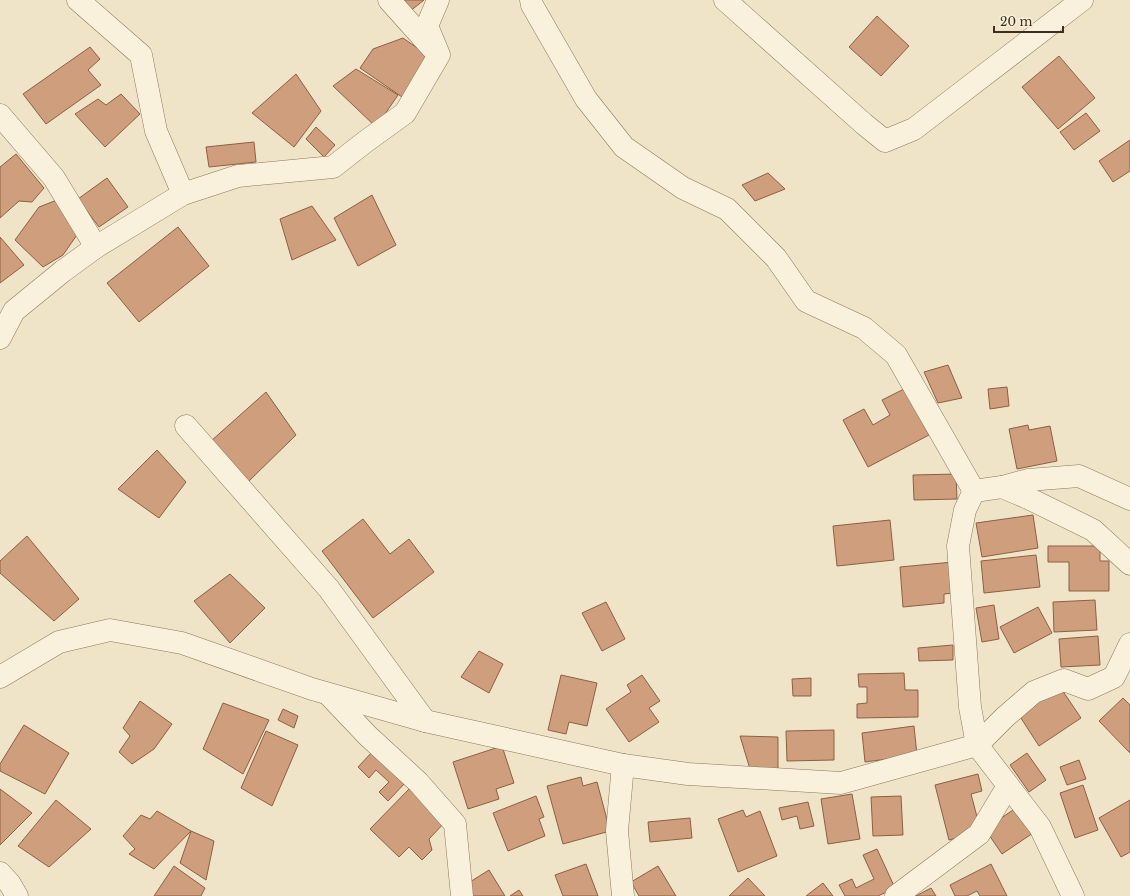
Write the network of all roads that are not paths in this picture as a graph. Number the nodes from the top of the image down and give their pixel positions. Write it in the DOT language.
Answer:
graph roads {
  1 [pos="78,0"];
  2 [pos="389,0"];
  3 [pos="438,0"];
  4 [pos="531,0"];
  5 [pos="725,0"];
  6 [pos="1082,0"];
  7 [pos="438,55"];
  8 [pos="0,115"];
  9 [pos="183,194"];
  10 [pos="96,247"];
  11 [pos="0,338"];
  12 [pos="186,426"];
  13 [pos="1002,487"];
  14 [pos="974,491"];
  15 [pos="1130,499"];
  16 [pos="1130,564"];
  17 [pos="1130,644"];
  18 [pos="0,677"];
  19 [pos="328,694"];
  20 [pos="426,721"];
  21 [pos="977,745"];
  22 [pos="623,765"];
  23 [pos="1008,786"];
  24 [pos="0,874"];
  25 [pos="17,896"];
  26 [pos="462,896"];
  27 [pos="623,896"];
  28 [pos="896,896"];
  29 [pos="1074,896"];
  1 -- 9 [label="street"];
  2 -- 7 [label="street"];
  3 -- 7 [label="street"];
  4 -- 14 [label="street"];
  5 -- 6 [label="street"];
  7 -- 9 [label="street"];
  8 -- 10 [label="street"];
  9 -- 10 [label="street"];
  10 -- 11 [label="street"];
  12 -- 20 [label="street"];
  13 -- 14 [label="street"];
  13 -- 15 [label="street"];
  13 -- 16 [label="street"];
  14 -- 21 [label="street"];
  17 -- 21 [label="street"];
  18 -- 19 [label="street"];
  19 -- 20 [label="street"];
  19 -- 26 [label="street"];
  20 -- 22 [label="street"];
  21 -- 22 [label="street"];
  21 -- 23 [label="street"];
  22 -- 27 [label="street"];
  23 -- 28 [label="street"];
  23 -- 29 [label="street"];
  24 -- 25 [label="street"];
}
